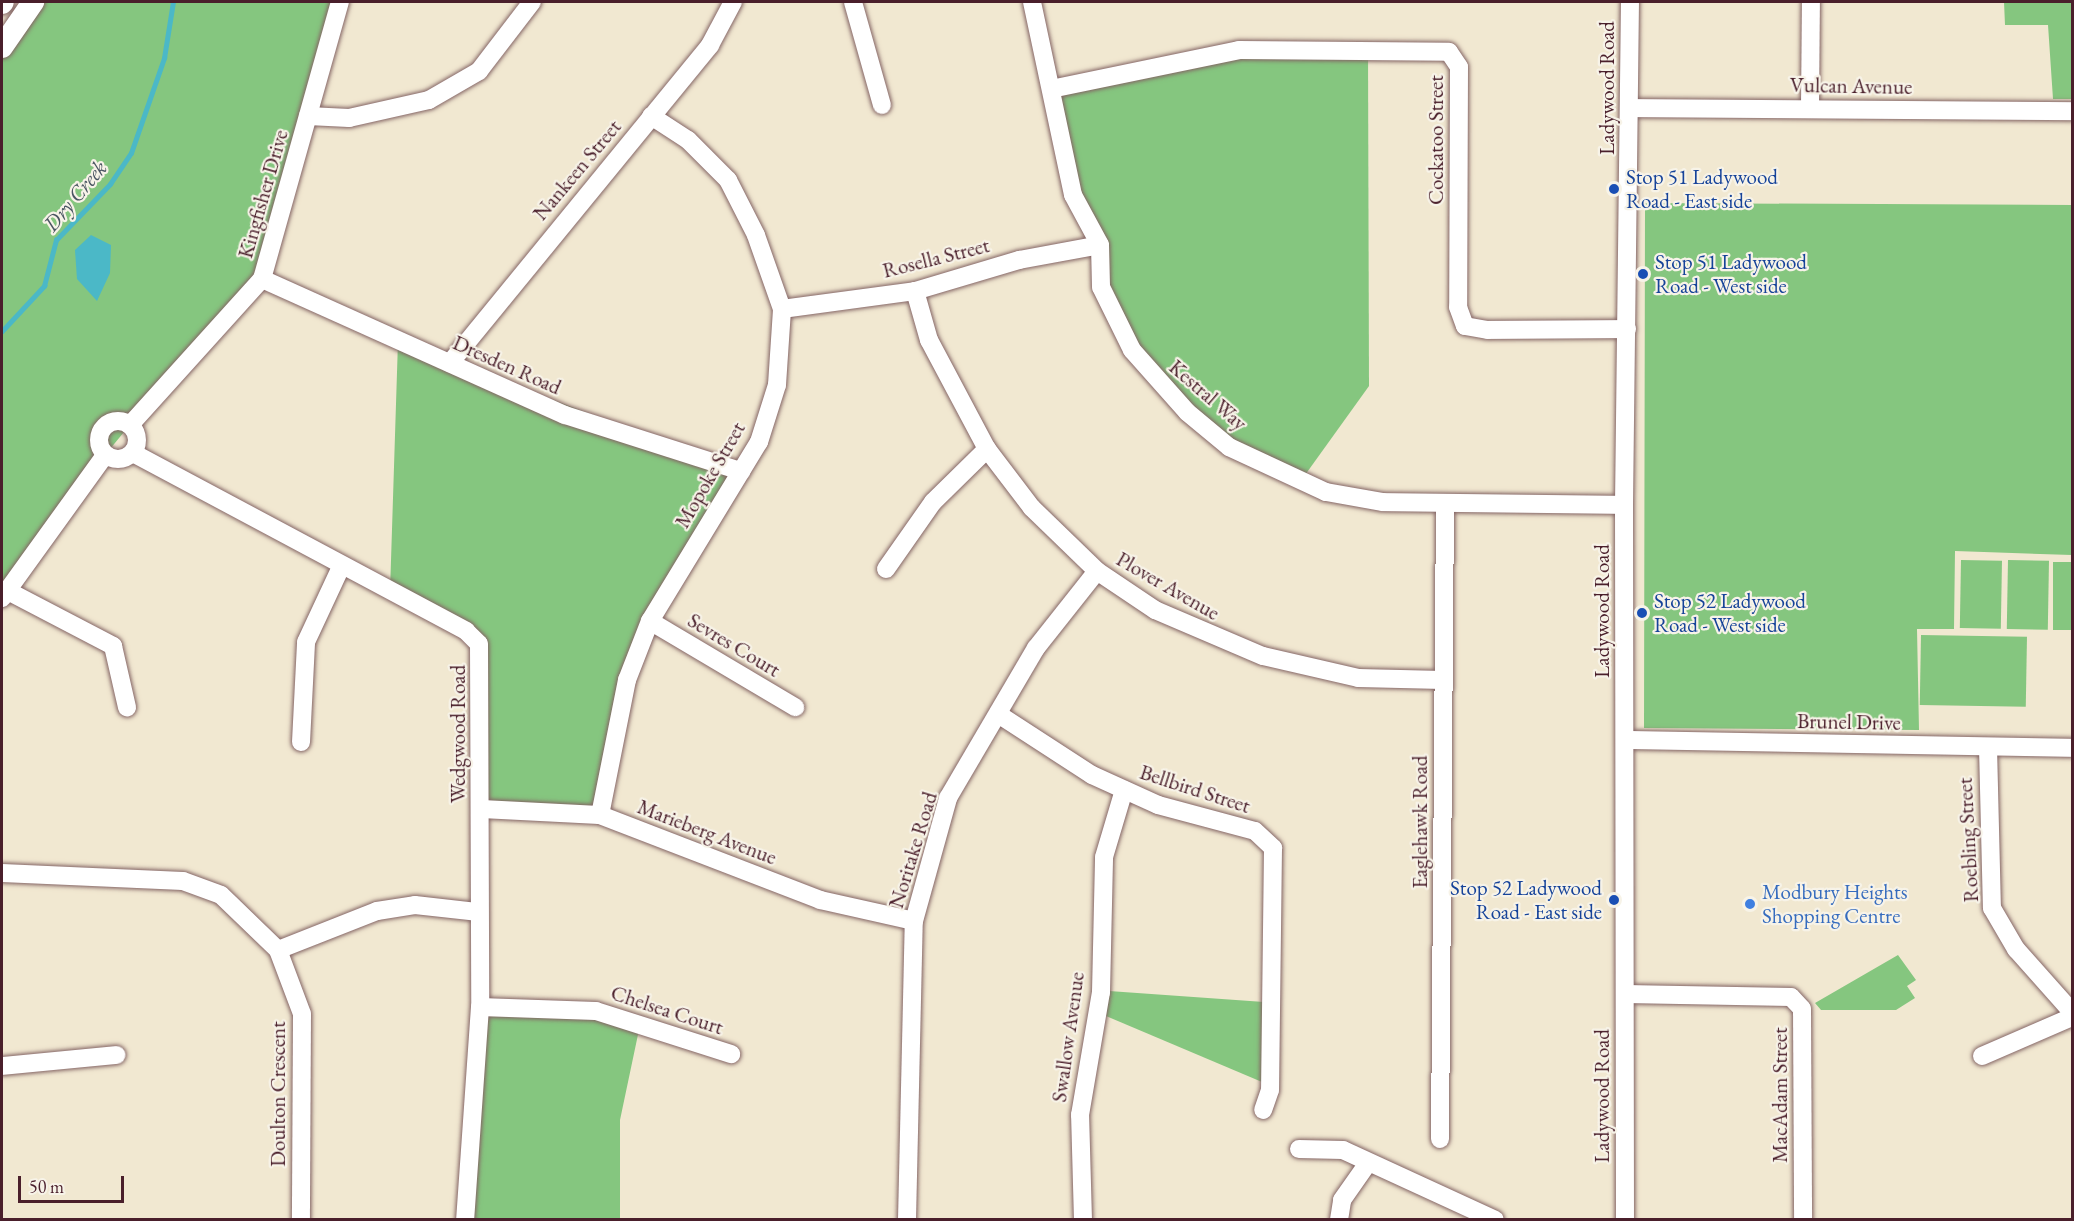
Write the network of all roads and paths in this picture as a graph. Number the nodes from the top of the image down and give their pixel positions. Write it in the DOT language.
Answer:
graph roads {
  1 [pos="33,2"];
  2 [pos="340,2"];
  3 [pos="532,2"];
  4 [pos="733,2"];
  5 [pos="853,2"];
  6 [pos="1032,2"];
  7 [pos="1630,2"];
  8 [pos="1811,2"];
  9 [pos="2,47"];
  10 [pos="1052,89"];
  11 [pos="882,105"];
  12 [pos="1629,108"];
  13 [pos="1810,108"];
  14 [pos="2073,111"];
  15 [pos="308,116"];
  16 [pos="651,116"];
  17 [pos="1100,245"];
  18 [pos="262,279"];
  19 [pos="915,291"];
  20 [pos="782,309"];
  21 [pos="1627,329"];
  22 [pos="450,363"];
  23 [pos="130,425"];
  24 [pos="987,449"];
  25 [pos="133,453"];
  26 [pos="105,455"];
  27 [pos="741,471"];
  28 [pos="1445,505"];
  29 [pos="1624,505"];
  30 [pos="341,567"];
  31 [pos="886,569"];
  32 [pos="1097,571"];
  33 [pos="4,594"];
  34 [pos="650,621"];
  35 [pos="1443,681"];
  36 [pos="127,706"];
  37 [pos="795,707"];
  38 [pos="998,714"];
  39 [pos="1625,740"];
  40 [pos="301,742"];
  41 [pos="1988,747"];
  42 [pos="2073,748"];
  43 [pos="1124,790"];
  44 [pos="481,809"];
  45 [pos="600,815"];
  46 [pos="2,873"];
  47 [pos="477,912"];
  48 [pos="914,921"];
  49 [pos="278,950"];
  50 [pos="1625,994"];
  51 [pos="480,1007"];
  52 [pos="2073,1012"];
  53 [pos="2073,1017"];
  54 [pos="731,1054"];
  55 [pos="116,1055"];
  56 [pos="1982,1056"];
  57 [pos="2,1066"];
  58 [pos="1263,1110"];
  59 [pos="1440,1139"];
  60 [pos="1299,1149"];
  61 [pos="1368,1163"];
  62 [pos="1492,1219"];
  63 [pos="301,1220"];
  64 [pos="465,1220"];
  65 [pos="907,1220"];
  66 [pos="1083,1220"];
  67 [pos="1339,1220"];
  68 [pos="1625,1220"];
  69 [pos="1803,1220"];
  1 -- 9 [label="main road"];
  2 -- 15 [label="street, Kingfisher Drive"];
  3 -- 15 [label="street"];
  4 -- 16 [label="street, Nankeen Street"];
  5 -- 11 [label="street"];
  6 -- 10 [label="street, Kestral Way"];
  7 -- 12 [label="street, Ladywood Road"];
  8 -- 13 [label="street"];
  10 -- 17 [label="street, Kestral Way"];
  10 -- 21 [label="street, Cockatoo Street"];
  12 -- 13 [label="street, Vulcan Avenue"];
  12 -- 21 [label="street, Ladywood Road"];
  13 -- 14 [label="street, Vulcan Avenue"];
  15 -- 18 [label="street, Kingfisher Drive"];
  16 -- 20 [label="street, Mopoke Street"];
  16 -- 22 [label="street, Nankeen Street"];
  17 -- 19 [label="street, Rosella Street"];
  17 -- 28 [label="street, Kestral Way"];
  18 -- 22 [label="street, Dresden Road"];
  18 -- 23 [label="street, Kingfisher Drive"];
  19 -- 20 [label="street, Rosella Street"];
  19 -- 24 [label="street, Plover Avenue"];
  20 -- 27 [label="street, Mopoke Street"];
  21 -- 29 [label="street, Ladywood Road"];
  22 -- 27 [label="street, Dresden Road"];
  23 -- 25 [label="street"];
  23 -- 26 [label="street"];
  24 -- 31 [label="street"];
  24 -- 32 [label="street, Plover Avenue"];
  25 -- 26 [label="street"];
  25 -- 30 [label="street, Wedgwood Road"];
  26 -- 33 [label="street"];
  27 -- 34 [label="street, Mopoke Street"];
  28 -- 29 [label="street, Kestral Way"];
  28 -- 35 [label="street, Eaglehawk Road"];
  29 -- 39 [label="street, Ladywood Road"];
  30 -- 40 [label="street"];
  30 -- 44 [label="street, Wedgwood Road"];
  32 -- 35 [label="street, Plover Avenue"];
  32 -- 38 [label="street, Noritake Road"];
  33 -- 36 [label="street"];
  34 -- 37 [label="street, Sevres Court"];
  34 -- 45 [label="street, Mopoke Street"];
  35 -- 59 [label="street, Eaglehawk Road"];
  38 -- 43 [label="street, Bellbird Street"];
  38 -- 48 [label="street, Noritake Road"];
  39 -- 41 [label="street, Brunel Drive"];
  39 -- 50 [label="street, Ladywood Road"];
  41 -- 42 [label="street, Brunel Drive"];
  41 -- 52 [label="street, Roebling Street"];
  43 -- 58 [label="street, Bellbird Street"];
  43 -- 66 [label="street, Swallow Avenue"];
  44 -- 45 [label="street, Marieberg Avenue"];
  44 -- 47 [label="street, Wedgwood Road"];
  45 -- 48 [label="street, Marieberg Avenue"];
  46 -- 49 [label="street, Doulton Crescent"];
  47 -- 49 [label="street"];
  47 -- 51 [label="street, Wedgwood Road"];
  48 -- 65 [label="street, Noritake Road"];
  49 -- 63 [label="street, Doulton Crescent"];
  50 -- 68 [label="street, Ladywood Road"];
  50 -- 69 [label="street, MacAdam Street"];
  51 -- 54 [label="street, Chelsea Court"];
  51 -- 64 [label="street, Wedgwood Road"];
  53 -- 56 [label="street"];
  55 -- 57 [label="street"];
  60 -- 61 [label="street"];
  61 -- 62 [label="street"];
  61 -- 67 [label="street"];
}
